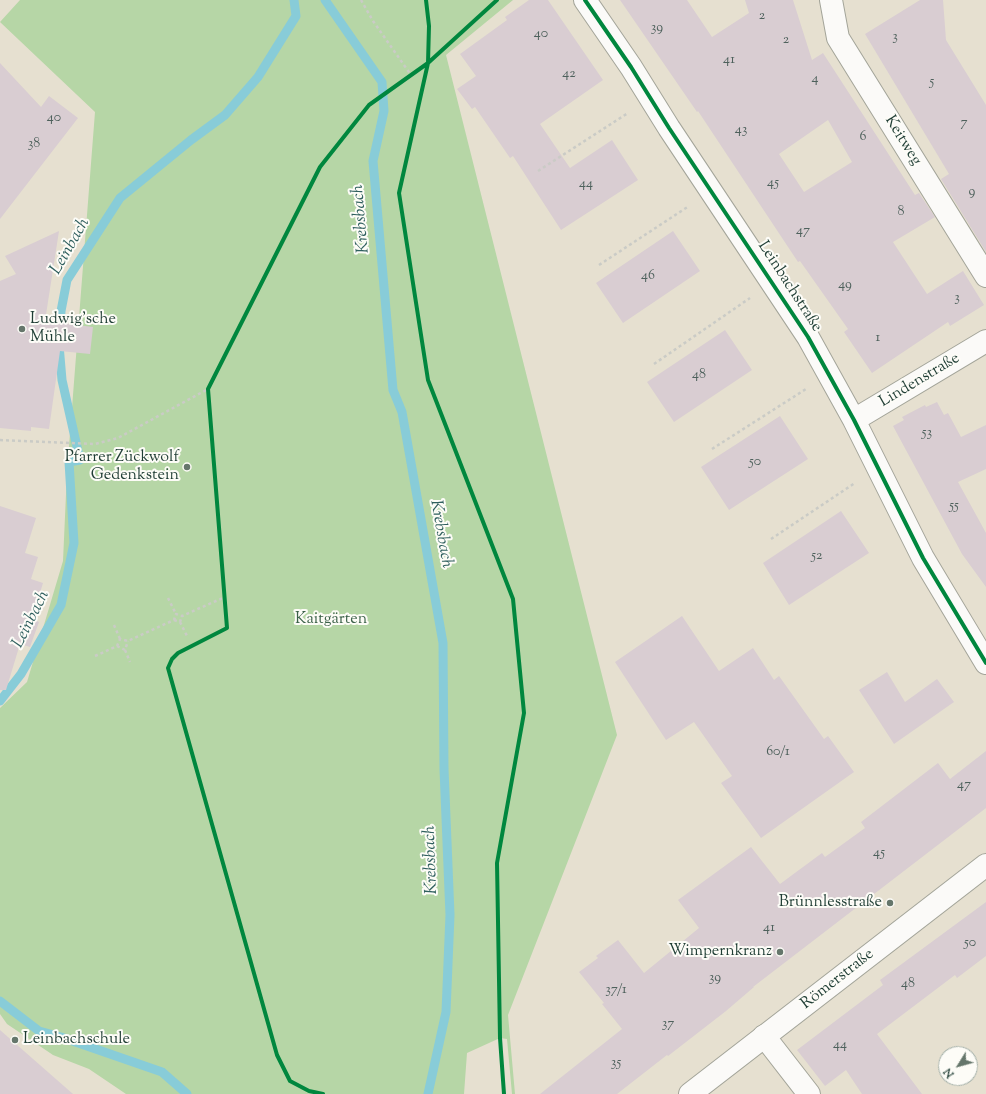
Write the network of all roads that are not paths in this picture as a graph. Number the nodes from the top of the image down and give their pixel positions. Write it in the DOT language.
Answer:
graph roads {
  1 [pos="585,0"];
  2 [pos="831,0"];
  3 [pos="986,276"];
  4 [pos="986,341"];
  5 [pos="854,420"];
  6 [pos="986,663"];
  7 [pos="986,865"];
  8 [pos="764,1036"];
  9 [pos="690,1094"];
  10 [pos="810,1094"];
  1 -- 5 [label="street, Leinbachstraße"];
  2 -- 3 [label="street, Keitweg"];
  4 -- 5 [label="street, Lindenstraße"];
  5 -- 6 [label="street, Leinbachstraße"];
  7 -- 8 [label="street, Römerstraße"];
  8 -- 9 [label="street, Römerstraße"];
  8 -- 10 [label="street"];
}
